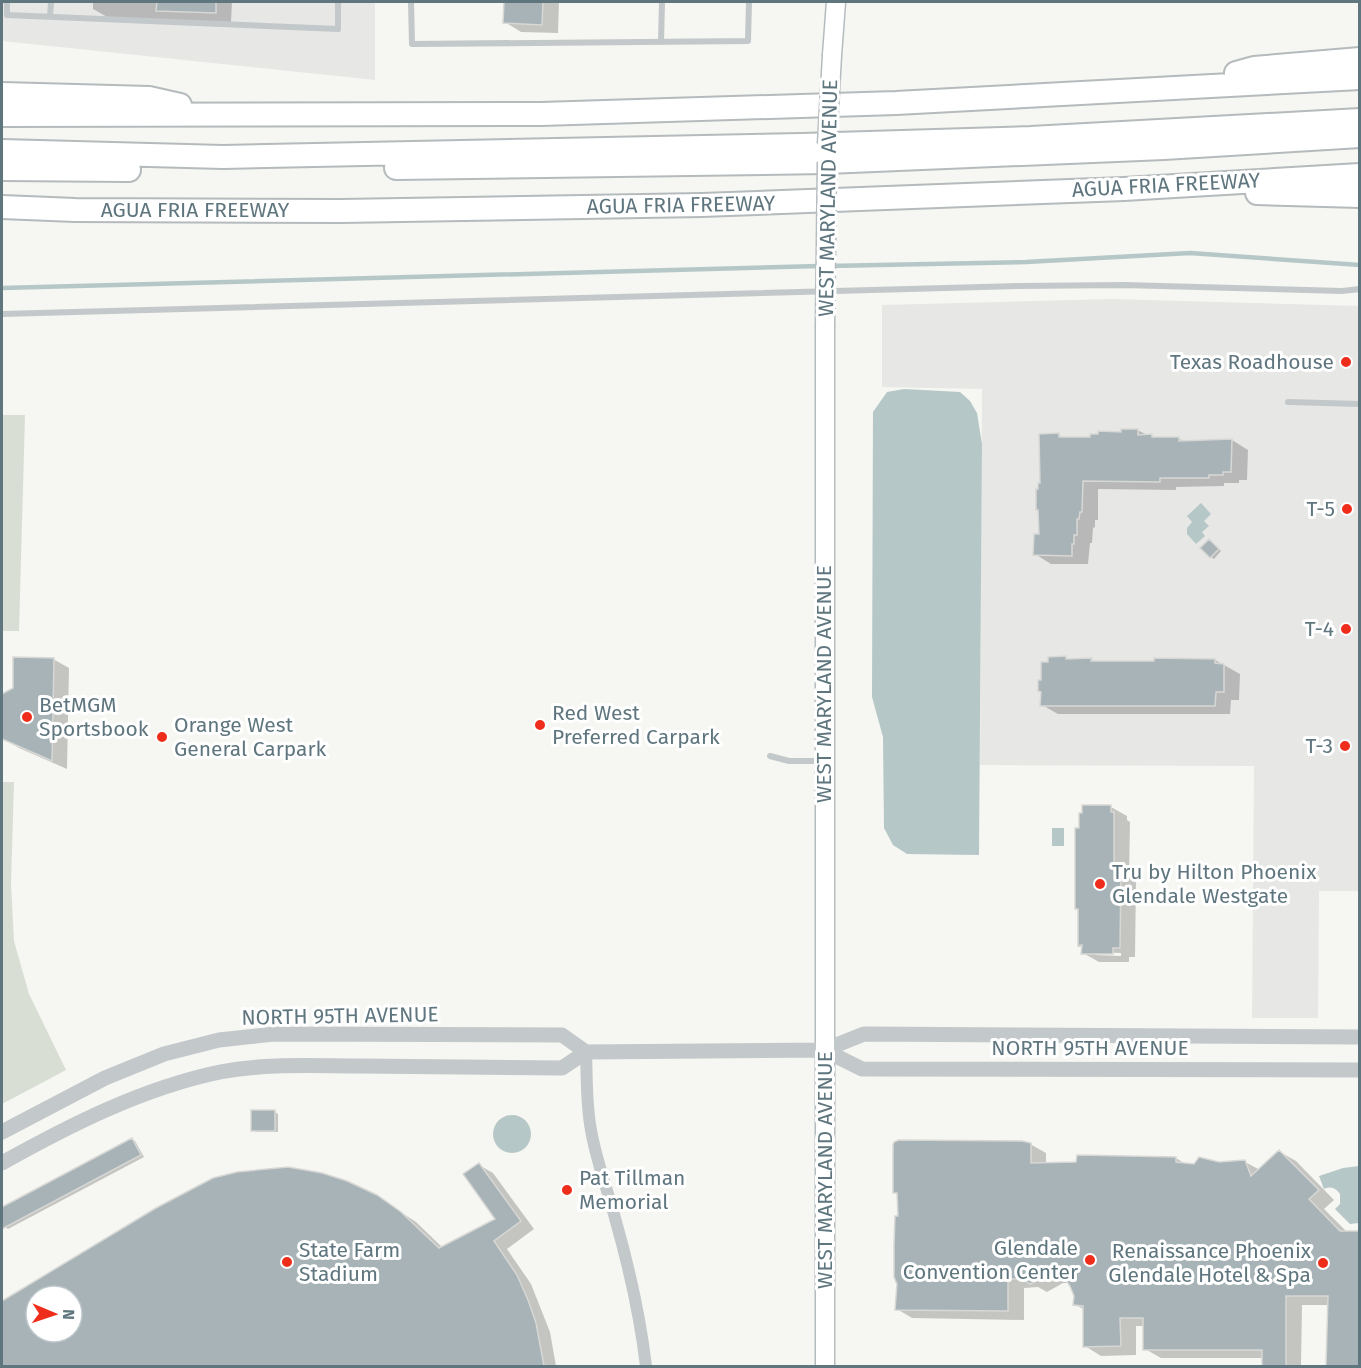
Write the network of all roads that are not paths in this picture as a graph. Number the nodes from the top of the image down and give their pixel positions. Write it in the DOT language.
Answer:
graph roads {
  1 [pos="7,2"];
  2 [pos="51,2"];
  3 [pos="338,2"];
  4 [pos="411,2"];
  5 [pos="662,2"];
  6 [pos="749,2"];
  7 [pos="836,2"];
  8 [pos="51,17"];
  9 [pos="661,42"];
  10 [pos="1359,59"];
  11 [pos="1359,78"];
  12 [pos="1186,86"];
  13 [pos="2,94"];
  14 [pos="217,113"];
  15 [pos="2,115"];
  16 [pos="1359,120"];
  17 [pos="1359,136"];
  18 [pos="1164,139"];
  19 [pos="2,152"];
  20 [pos="827,153"];
  21 [pos="592,158"];
  22 [pos="2,169"];
  23 [pos="1359,175"];
  24 [pos="1124,189"];
  25 [pos="1359,196"];
  26 [pos="2,207"];
  27 [pos="214,211"];
  28 [pos="2,223"];
  29 [pos="1359,289"];
  30 [pos="2,314"];
  31 [pos="1288,402"];
  32 [pos="1359,404"];
  33 [pos="770,756"];
  34 [pos="824,761"];
  35 [pos="1359,1037"];
  36 [pos="824,1050"];
  37 [pos="586,1052"];
  38 [pos="1359,1070"];
  39 [pos="2,1132"];
  40 [pos="2,1163"];
  41 [pos="646,1366"];
  42 [pos="825,1366"];
  1 -- 8 [label="lane"];
  2 -- 8 [label="lane"];
  3 -- 8 [label="lane"];
  4 -- 9 [label="lane"];
  5 -- 9 [label="lane"];
  6 -- 9 [label="lane"];
  7 -- 20 [label="main road, WEST MARYLAND AVENUE, bridge"];
  10 -- 12 [label="highway"];
  11 -- 12 [label="highway"];
  12 -- 14 [label="highway"];
  13 -- 14 [label="highway"];
  14 -- 15 [label="highway"];
  16 -- 18 [label="highway"];
  17 -- 18 [label="highway"];
  18 -- 20 [label="highway"];
  19 -- 21 [label="highway"];
  20 -- 21 [label="highway"];
  20 -- 34 [label="main road, WEST MARYLAND AVENUE, bridge"];
  21 -- 22 [label="highway"];
  23 -- 24 [label="highway, AGUA FRIA FREEWAY"];
  24 -- 25 [label="highway"];
  24 -- 27 [label="highway, AGUA FRIA FREEWAY"];
  26 -- 27 [label="highway, AGUA FRIA FREEWAY"];
  27 -- 28 [label="highway"];
  29 -- 30 [label="lane"];
  31 -- 32 [label="lane"];
  33 -- 34 [label="lane"];
  34 -- 36 [label="main road, WEST MARYLAND AVENUE"];
  35 -- 36 [label="street, NORTH 95TH AVENUE"];
  36 -- 37 [label="street, NORTH 95TH AVENUE"];
  36 -- 38 [label="street, NORTH 95TH AVENUE"];
  36 -- 42 [label="main road, WEST MARYLAND AVENUE"];
  37 -- 39 [label="street, NORTH 95TH AVENUE"];
  37 -- 40 [label="street"];
  37 -- 41 [label="street"];
}
